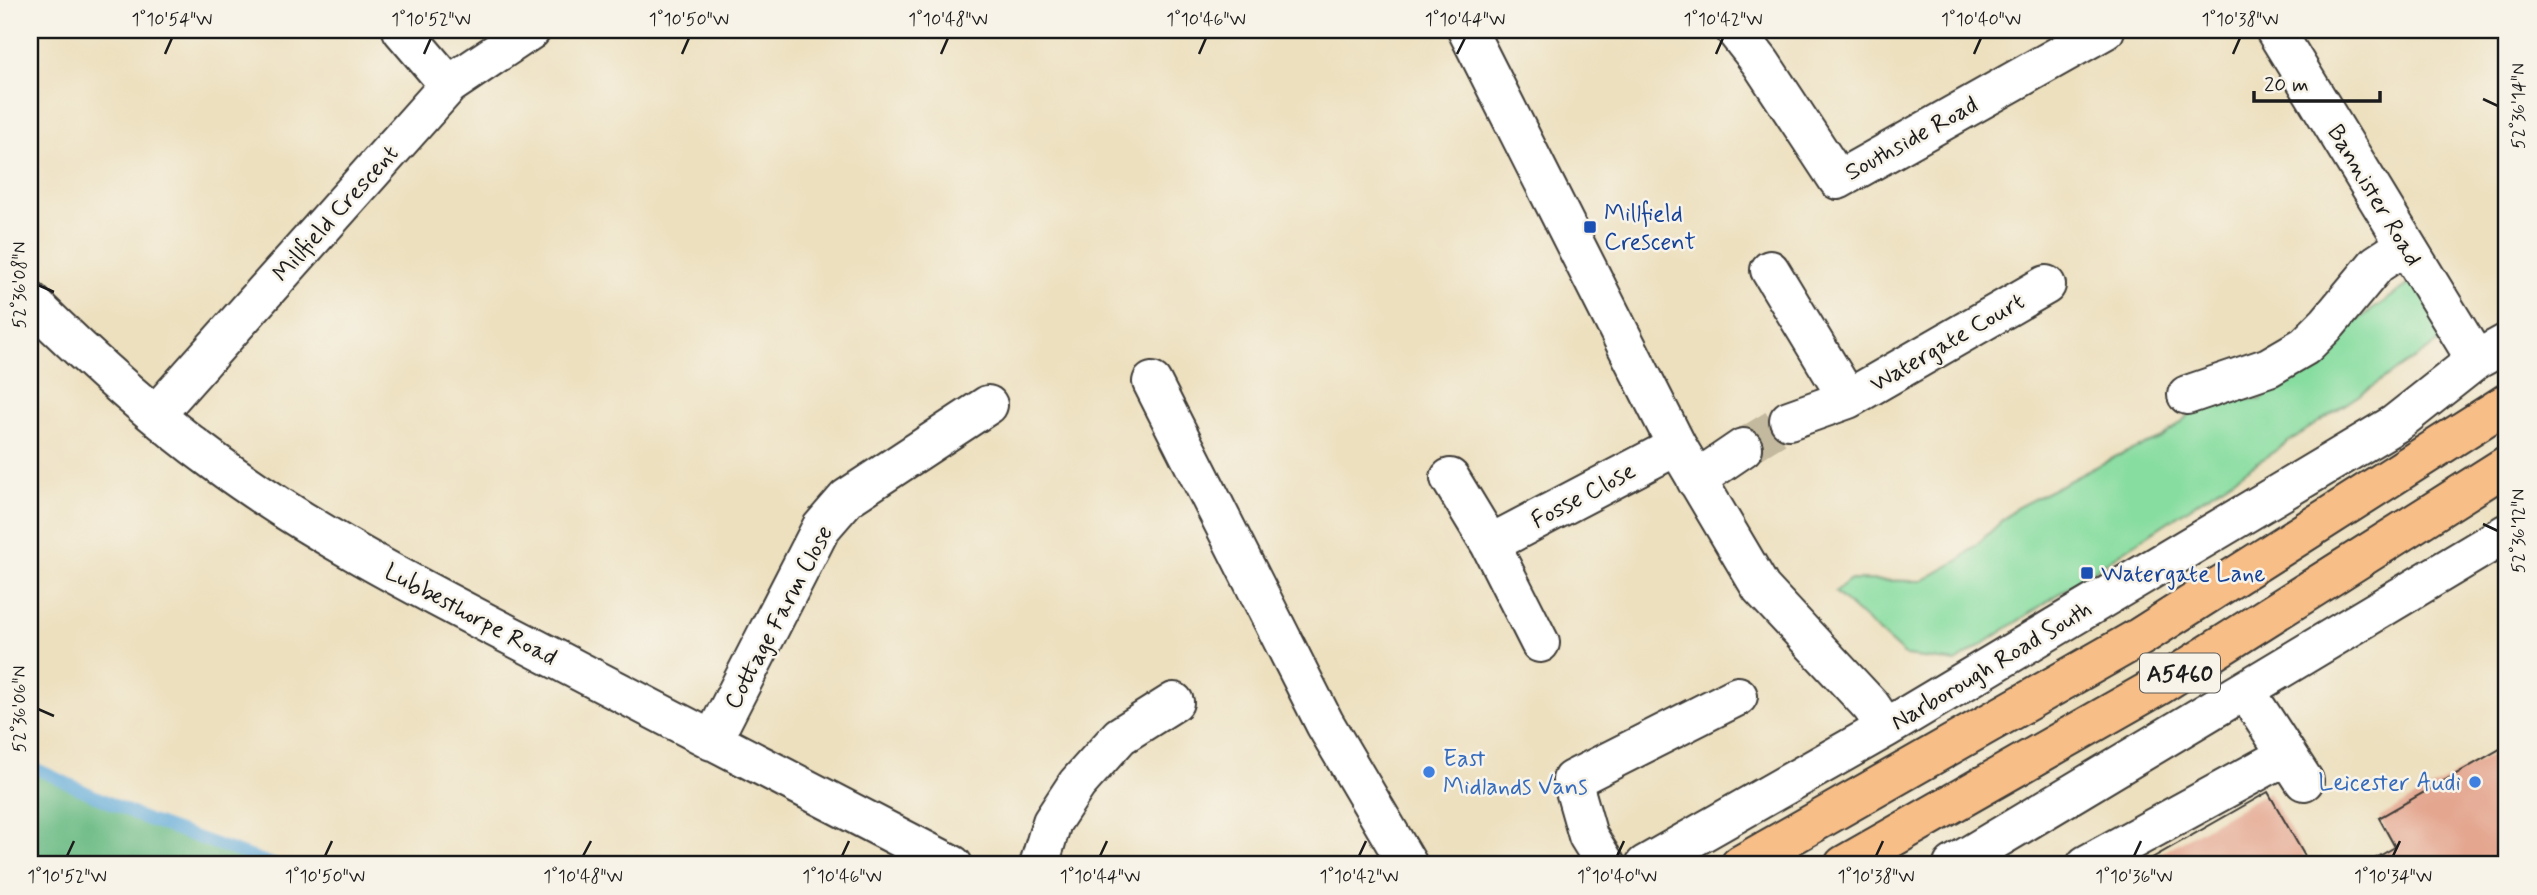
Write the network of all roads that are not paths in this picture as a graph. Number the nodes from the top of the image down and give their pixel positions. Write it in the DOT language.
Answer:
graph roads {
  1 [pos="401,30"];
  2 [pos="531,30"];
  3 [pos="1467,30"];
  4 [pos="1734,30"];
  5 [pos="2105,30"];
  6 [pos="2275,30"];
  7 [pos="449,85"];
  8 [pos="2406,245"];
  9 [pos="1770,270"];
  10 [pos="2046,285"];
  11 [pos="30,301"];
  12 [pos="2492,352"];
  13 [pos="1152,382"];
  14 [pos="2187,395"];
  15 [pos="1848,399"];
  16 [pos="2507,403"];
  17 [pos="988,405"];
  18 [pos="155,415"];
  19 [pos="1789,420"];
  20 [pos="1677,446"];
  21 [pos="1743,448"];
  22 [pos="2507,465"];
  23 [pos="1450,478"];
  24 [pos="1696,480"];
  25 [pos="2507,533"];
  26 [pos="1490,544"];
  27 [pos="1540,643"];
  28 [pos="2245,690"];
  29 [pos="1738,696"];
  30 [pos="1174,702"];
  31 [pos="1886,728"];
  32 [pos="712,741"];
  33 [pos="953,865"];
  34 [pos="1039,865"];
  35 [pos="1408,865"];
  36 [pos="1606,865"];
  37 [pos="1645,865"];
  38 [pos="1740,865"];
  39 [pos="1844,865"];
  40 [pos="1953,865"];
  41 [pos="2086,865"];
  1 -- 7 [label="street"];
  2 -- 7 [label="street, Millfield Crescent"];
  3 -- 20 [label="street"];
  4 -- 5 [label="street, Southside Road"];
  6 -- 8 [label="street, Bannister Road"];
  7 -- 18 [label="street, Millfield Crescent"];
  8 -- 12 [label="street, Bannister Road"];
  8 -- 14 [label="street"];
  9 -- 15 [label="street, Watergate Court"];
  10 -- 15 [label="street, Watergate Court"];
  11 -- 18 [label="street, Lubbesthorpe Road"];
  12 -- 31 [label="street, Narborough Road South"];
  13 -- 35 [label="street"];
  15 -- 19 [label="street, Watergate Court"];
  16 -- 38 [label="main road, Narborough Road South / A5460"];
  17 -- 32 [label="street, Cottage Farm Close"];
  18 -- 32 [label="street, Lubbesthorpe Road"];
  20 -- 24 [label="street"];
  20 -- 26 [label="street, Fosse Close"];
  21 -- 24 [label="street"];
  22 -- 39 [label="main road, A5460"];
  23 -- 26 [label="street"];
  24 -- 31 [label="street"];
  25 -- 28 [label="street"];
  26 -- 27 [label="street"];
  28 -- 40 [label="street"];
  28 -- 41 [label="street"];
  29 -- 36 [label="street"];
  30 -- 34 [label="street"];
  31 -- 37 [label="street, Narborough Road South"];
  32 -- 33 [label="street, Lubbesthorpe Road"];
}
